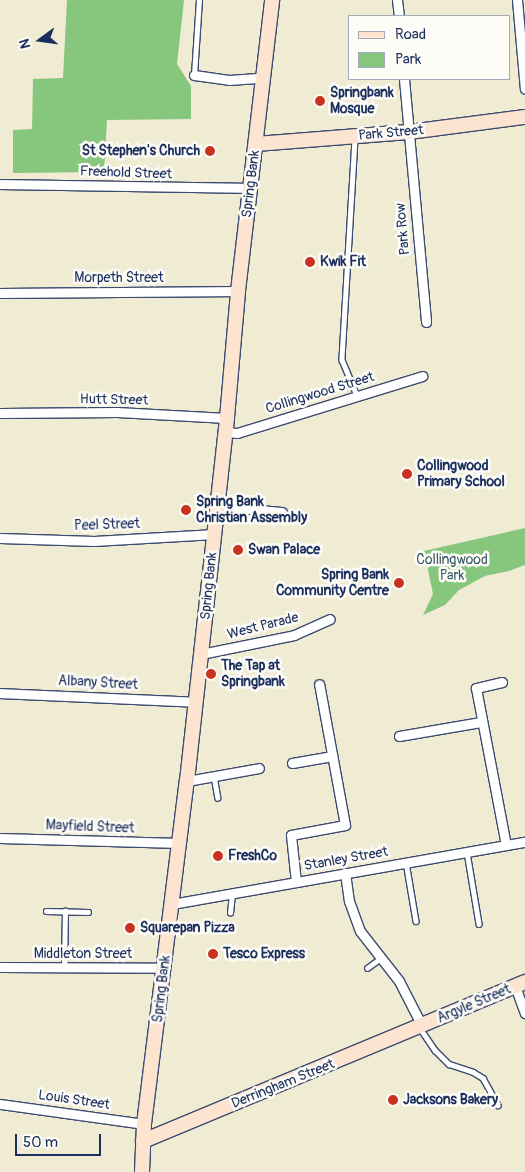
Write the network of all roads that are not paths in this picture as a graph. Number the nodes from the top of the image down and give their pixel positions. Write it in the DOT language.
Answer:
graph roads {
  1 [pos="199,0"];
  2 [pos="272,0"];
  3 [pos="397,0"];
  4 [pos="517,0"];
  5 [pos="399,15"];
  6 [pos="524,69"];
  7 [pos="194,75"];
  8 [pos="261,78"];
  9 [pos="404,80"];
  10 [pos="525,89"];
  11 [pos="525,117"];
  12 [pos="409,132"];
  13 [pos="355,137"];
  14 [pos="256,144"];
  15 [pos="0,184"];
  16 [pos="250,188"];
  17 [pos="238,291"];
  18 [pos="0,293"];
  19 [pos="426,322"];
  20 [pos="422,376"];
  21 [pos="357,396"];
  22 [pos="0,413"];
  23 [pos="227,425"];
  24 [pos="218,506"];
  25 [pos="282,512"];
  26 [pos="215,534"];
  27 [pos="0,538"];
  28 [pos="330,618"];
  29 [pos="201,654"];
  30 [pos="502,682"];
  31 [pos="319,684"];
  32 [pos="0,693"];
  33 [pos="196,702"];
  34 [pos="481,722"];
  35 [pos="400,736"];
  36 [pos="332,756"];
  37 [pos="292,763"];
  38 [pos="259,768"];
  39 [pos="214,776"];
  40 [pos="188,781"];
  41 [pos="218,798"];
  42 [pos="0,838"];
  43 [pos="525,842"];
  44 [pos="180,843"];
  45 [pos="506,845"];
  46 [pos="467,852"];
  47 [pos="406,862"];
  48 [pos="345,873"];
  49 [pos="296,882"];
  50 [pos="232,893"];
  51 [pos="172,904"];
  52 [pos="46,911"];
  53 [pos="65,911"];
  54 [pos="88,912"];
  55 [pos="230,913"];
  56 [pos="416,921"];
  57 [pos="479,924"];
  58 [pos="382,958"];
  59 [pos="0,967"];
  60 [pos="64,968"];
  61 [pos="165,968"];
  62 [pos="367,968"];
  63 [pos="520,984"];
  64 [pos="525,1013"];
  65 [pos="421,1027"];
  66 [pos="0,1104"];
  67 [pos="498,1105"];
  68 [pos="144,1124"];
  69 [pos="143,1141"];
  70 [pos="142,1172"];
  1 -- 7 [label="lane"];
  2 -- 8 [label="street, Spring Bank"];
  3 -- 5 [label="street"];
  4 -- 6 [label="street"];
  6 -- 10 [label="street"];
  7 -- 8 [label="street"];
  8 -- 14 [label="street, Spring Bank"];
  9 -- 12 [label="street, Park Row"];
  11 -- 12 [label="street, Park Street"];
  12 -- 13 [label="street, Park Street"];
  12 -- 19 [label="street, Park Row"];
  13 -- 14 [label="street, Park Street"];
  13 -- 21 [label="lane"];
  14 -- 16 [label="street, Spring Bank"];
  15 -- 16 [label="street, Freehold Street"];
  16 -- 17 [label="street, Spring Bank"];
  17 -- 18 [label="street, Morpeth Street"];
  17 -- 23 [label="street, Spring Bank"];
  20 -- 21 [label="street, Collingwood Street"];
  21 -- 23 [label="street, Collingwood Street"];
  22 -- 23 [label="street, Hutt Street"];
  23 -- 24 [label="street, Spring Bank"];
  24 -- 25 [label="street"];
  24 -- 26 [label="street, Spring Bank"];
  26 -- 27 [label="street, Peel Street"];
  26 -- 29 [label="street, Spring Bank"];
  28 -- 29 [label="street, West Parade"];
  29 -- 33 [label="street, Spring Bank"];
  30 -- 34 [label="street"];
  31 -- 36 [label="street"];
  32 -- 33 [label="street, Albany Street"];
  33 -- 40 [label="street, Spring Bank"];
  34 -- 35 [label="street"];
  34 -- 45 [label="street"];
  36 -- 37 [label="street"];
  36 -- 49 [label="street"];
  38 -- 39 [label="street"];
  39 -- 40 [label="street"];
  39 -- 41 [label="lane"];
  40 -- 44 [label="street, Spring Bank"];
  42 -- 44 [label="street, Mayfield Street"];
  43 -- 45 [label="street, Stanley Street"];
  44 -- 51 [label="street, Spring Bank"];
  45 -- 46 [label="street, Stanley Street"];
  46 -- 47 [label="street, Stanley Street"];
  46 -- 57 [label="lane"];
  47 -- 48 [label="street, Stanley Street"];
  47 -- 56 [label="lane"];
  48 -- 49 [label="street, Stanley Street"];
  48 -- 58 [label="street"];
  49 -- 50 [label="street, Stanley Street"];
  50 -- 51 [label="street, Stanley Street"];
  50 -- 55 [label="lane"];
  51 -- 61 [label="street, Spring Bank"];
  52 -- 53 [label="lane"];
  53 -- 54 [label="lane"];
  53 -- 60 [label="lane"];
  58 -- 62 [label="lane"];
  58 -- 65 [label="street"];
  59 -- 60 [label="street, Middleton Street"];
  60 -- 61 [label="street, Middleton Street"];
  61 -- 68 [label="street, Spring Bank"];
  63 -- 64 [label="street"];
  63 -- 65 [label="street, Argyle Street"];
  65 -- 67 [label="lane"];
  65 -- 69 [label="street, Derringham Street"];
  66 -- 68 [label="street, Louis Street"];
  68 -- 69 [label="street, Spring Bank"];
  69 -- 70 [label="street, Spring Bank"];
}
